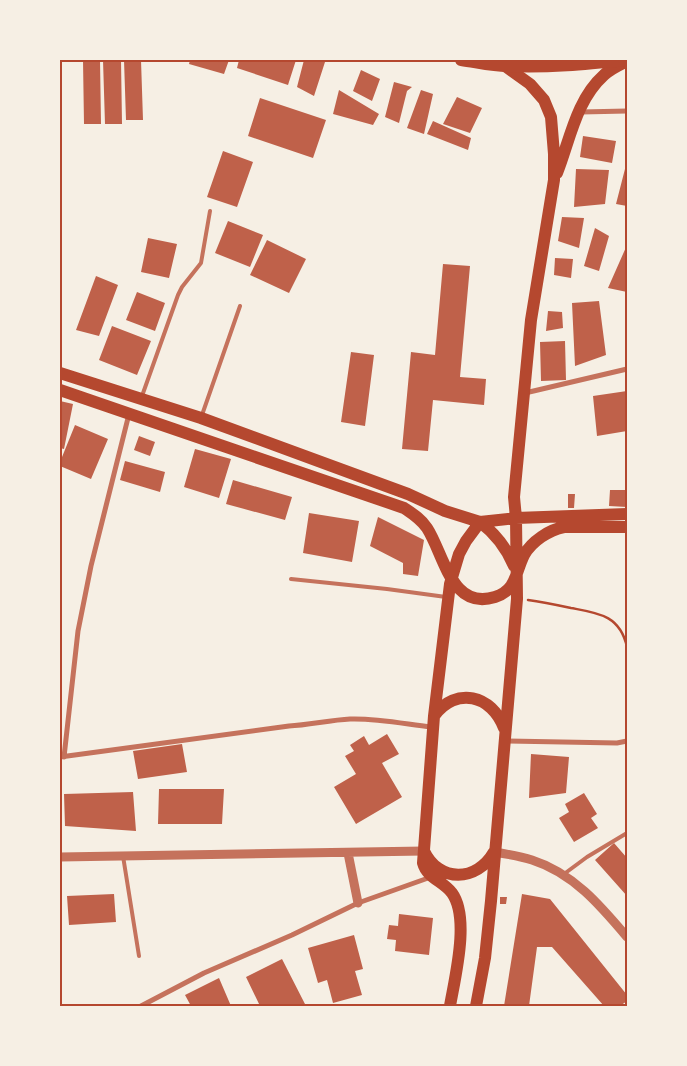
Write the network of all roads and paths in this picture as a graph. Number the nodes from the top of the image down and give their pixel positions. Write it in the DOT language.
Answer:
graph roads {
  1 [pos="461,60"];
  2 [pos="627,60"];
  3 [pos="505,66"];
  4 [pos="627,111"];
  5 [pos="578,112"];
  6 [pos="552,127"];
  7 [pos="572,127"];
  8 [pos="554,180"];
  9 [pos="210,211"];
  10 [pos="240,306"];
  11 [pos="627,369"];
  12 [pos="60,373"];
  13 [pos="60,390"];
  14 [pos="524,393"];
  15 [pos="140,399"];
  16 [pos="129,414"];
  17 [pos="201,418"];
  18 [pos="514,497"];
  19 [pos="627,514"];
  20 [pos="516,518"];
  21 [pos="496,521"];
  22 [pos="480,522"];
  23 [pos="627,527"];
  24 [pos="517,573"];
  25 [pos="451,576"];
  26 [pos="291,579"];
  27 [pos="448,597"];
  28 [pos="517,598"];
  29 [pos="627,647"];
  30 [pos="434,721"];
  31 [pos="504,736"];
  32 [pos="627,741"];
  33 [pos="62,757"];
  34 [pos="627,833"];
  35 [pos="424,851"];
  36 [pos="494,852"];
  37 [pos="348,853"];
  38 [pos="123,856"];
  39 [pos="60,857"];
  40 [pos="437,874"];
  41 [pos="564,874"];
  42 [pos="358,902"];
  43 [pos="627,937"];
  44 [pos="139,956"];
  45 [pos="141,1006"];
  46 [pos="450,1006"];
  47 [pos="476,1006"];
  1 -- 3 [label="main road"];
  2 -- 3 [label="main road"];
  2 -- 5 [label="main road"];
  3 -- 6 [label="main road"];
  4 -- 5 [label="street"];
  5 -- 7 [label="main road"];
  6 -- 7 [label="main road"];
  6 -- 8 [label="main road"];
  7 -- 8 [label="main road"];
  8 -- 14 [label="main road"];
  9 -- 15 [label="lane"];
  10 -- 17 [label="lane"];
  11 -- 14 [label="street"];
  12 -- 15 [label="main road"];
  13 -- 16 [label="main road"];
  14 -- 18 [label="main road"];
  15 -- 17 [label="main road"];
  16 -- 25 [label="main road"];
  16 -- 33 [label="street"];
  17 -- 22 [label="main road"];
  18 -- 20 [label="main road"];
  18 -- 21 [label="main road"];
  19 -- 20 [label="main road"];
  20 -- 21 [label="main road"];
  20 -- 24 [label="main road"];
  21 -- 22 [label="main road"];
  22 -- 24 [label="main road"];
  22 -- 25 [label="main road"];
  23 -- 24 [label="main road"];
  24 -- 25 [label="main road"];
  24 -- 28 [label="main road"];
  25 -- 27 [label="main road"];
  26 -- 27 [label="lane"];
  27 -- 30 [label="main road"];
  28 -- 29 [label="path"];
  28 -- 31 [label="main road"];
  30 -- 31 [label="main road"];
  30 -- 33 [label="street"];
  30 -- 35 [label="main road"];
  31 -- 32 [label="street"];
  31 -- 36 [label="main road"];
  34 -- 41 [label="lane"];
  35 -- 37 [label="street"];
  35 -- 40 [label="main road"];
  36 -- 40 [label="main road"];
  36 -- 41 [label="street"];
  36 -- 47 [label="main road"];
  37 -- 38 [label="street"];
  37 -- 42 [label="street"];
  38 -- 39 [label="street"];
  38 -- 44 [label="lane"];
  40 -- 42 [label="street"];
  40 -- 46 [label="main road"];
  41 -- 43 [label="street"];
  42 -- 45 [label="street"];
}
